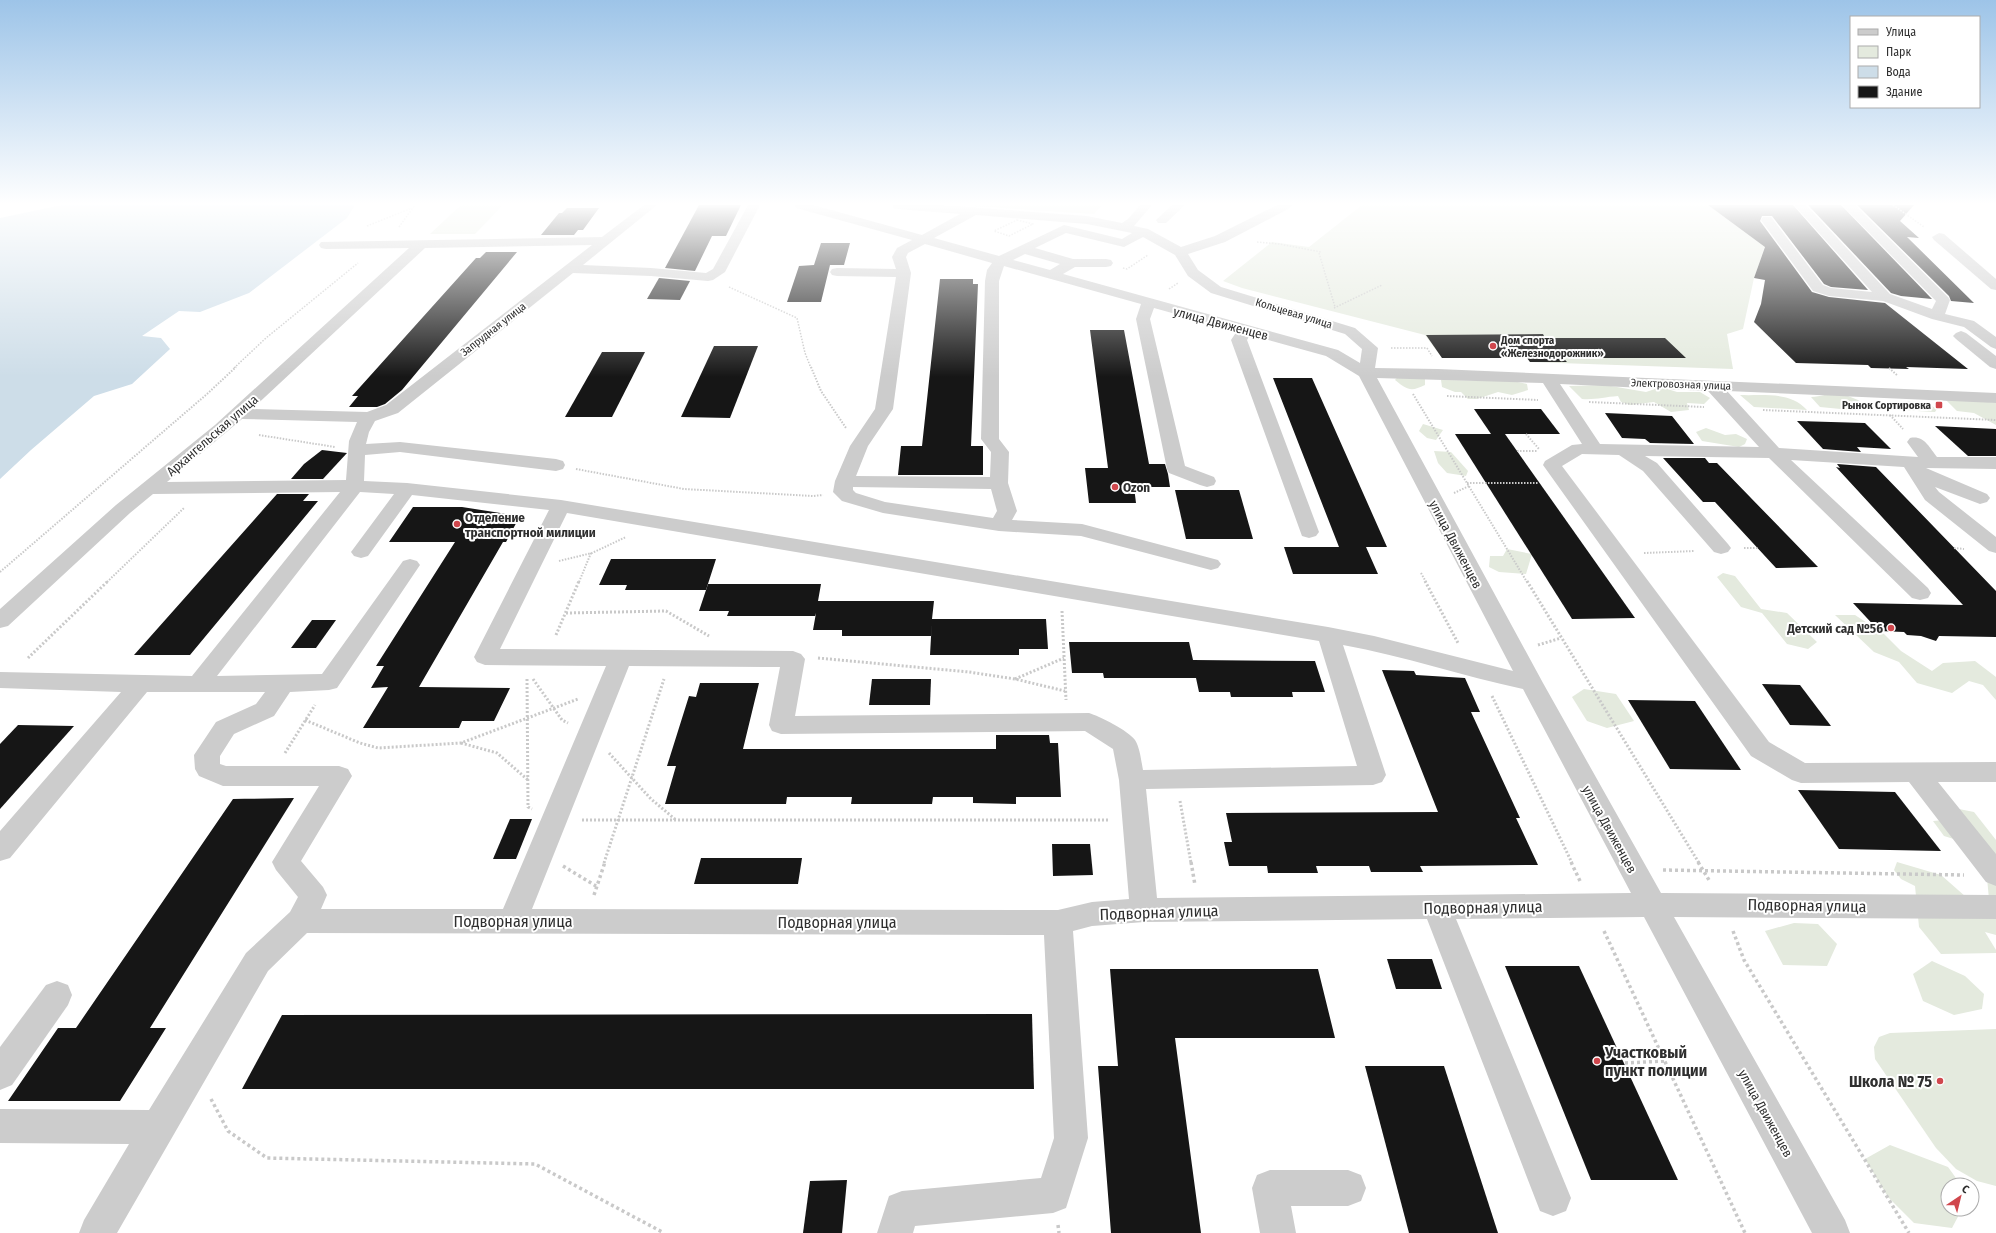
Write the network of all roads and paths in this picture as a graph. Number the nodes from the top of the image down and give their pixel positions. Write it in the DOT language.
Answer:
graph roads {
  1 [pos="358,263"];
  2 [pos="401,263"];
  3 [pos="577,263"];
  4 [pos="723,263"];
  5 [pos="901,263"];
  6 [pos="999,263"];
  7 [pos="1006,263"];
  8 [pos="1072,263"];
  9 [pos="1106,263"];
  10 [pos="1187,263"];
  11 [pos="1321,263"];
  12 [pos="1799,263"];
  13 [pos="1853,263"];
  14 [pos="1906,263"];
  15 [pos="1969,263"];
  16 [pos="568,270"];
  17 [pos="837,272"];
  18 [pos="904,274"];
  19 [pos="1051,275"];
  20 [pos="708,277"];
  21 [pos="1382,285"];
  22 [pos="1996,286"];
  23 [pos="1885,297"];
  24 [pos="1149,303"];
  25 [pos="1335,307"];
  26 [pos="1937,316"];
  27 [pos="1318,320"];
  28 [pos="1246,330"];
  29 [pos="1996,344"];
  30 [pos="1996,364"];
  31 [pos="1889,368"];
  32 [pos="1366,373"];
  33 [pos="1898,376"];
  34 [pos="1548,379"];
  35 [pos="1713,386"];
  36 [pos="1420,395"];
  37 [pos="1444,396"];
  38 [pos="1996,398"];
  39 [pos="1562,401"];
  40 [pos="1734,409"];
  41 [pos="237,414"];
  42 [pos="370,417"];
  43 [pos="1996,420"];
  44 [pos="221,429"];
  45 [pos="859,446"];
  46 [pos="1594,449"];
  47 [pos="356,450"];
  48 [pos="1623,450"];
  49 [pos="1517,451"];
  50 [pos="1540,451"];
  51 [pos="1774,452"];
  52 [pos="1918,459"];
  53 [pos="1996,463"];
  54 [pos="556,465"];
  55 [pos="1207,481"];
  56 [pos="999,483"];
  57 [pos="1467,483"];
  58 [pos="1565,483"];
  59 [pos="354,486"];
  60 [pos="844,486"];
  61 [pos="206,487"];
  62 [pos="149,488"];
  63 [pos="407,489"];
  64 [pos="1932,496"];
  65 [pos="1988,498"];
  66 [pos="561,506"];
  67 [pos="999,525"];
  68 [pos="1309,532"];
  69 [pos="632,535"];
  70 [pos="1721,548"];
  71 [pos="1758,548"];
  72 [pos="1996,548"];
  73 [pos="361,552"];
  74 [pos="1616,552"];
  75 [pos="592,553"];
  76 [pos="1211,564"];
  77 [pos="410,565"];
  78 [pos="530,568"];
  79 [pos="0,572"];
  80 [pos="1920,593"];
  81 [pos="1062,603"];
  82 [pos="666,611"];
  83 [pos="566,612"];
  84 [pos="0,621"];
  85 [pos="1328,634"];
  86 [pos="537,657"];
  87 [pos="621,658"];
  88 [pos="671,658"];
  89 [pos="1064,658"];
  90 [pos="793,659"];
  91 [pos="1014,679"];
  92 [pos="3,680"];
  93 [pos="329,682"];
  94 [pos="1531,683"];
  95 [pos="141,684"];
  96 [pos="198,684"];
  97 [pos="283,684"];
  98 [pos="610,687"];
  99 [pos="1065,691"];
  100 [pos="527,718"];
  101 [pos="305,720"];
  102 [pos="1070,722"];
  103 [pos="461,743"];
  104 [pos="1996,772"];
  105 [pos="1916,773"];
  106 [pos="271,776"];
  107 [pos="1176,779"];
  108 [pos="528,780"];
  109 [pos="1132,780"];
  110 [pos="556,820"];
  111 [pos="618,820"];
  112 [pos="1136,820"];
  113 [pos="0,850"];
  114 [pos="542,853"];
  115 [pos="1703,869"];
  116 [pos="1633,870"];
  117 [pos="1984,874"];
  118 [pos="596,886"];
  119 [pos="1723,904"];
  120 [pos="1652,905"];
  121 [pos="1996,907"];
  122 [pos="1437,908"];
  123 [pos="1200,909"];
  124 [pos="1144,910"];
  125 [pos="300,921"];
  126 [pos="513,921"];
  127 [pos="585,922"];
  128 [pos="1058,923"];
  129 [pos="57,995"];
  130 [pos="1665,1061"];
  131 [pos="1624,1063"];
  132 [pos="193,1067"];
  133 [pos="0,1074"];
  134 [pos="0,1126"];
  135 [pos="158,1127"];
  136 [pos="1348,1188"];
  137 [pos="1553,1198"];
  138 [pos="97,1233"];
  139 [pos="664,1233"];
  140 [pos="895,1233"];
  141 [pos="1278,1233"];
  142 [pos="1832,1233"];
  143 [pos="1909,1233"];
  1 -- 79 [label="path"];
  2 -- 41 [label="street, Архангельская улица"];
  3 -- 16 [label="street, Запрудная улица"];
  4 -- 20 [label="street"];
  5 -- 18 [label="street"];
  6 -- 56 [label="street"];
  7 -- 19 [label="street, улица Движенцев"];
  8 -- 9 [label="street"];
  8 -- 19 [label="street"];
  10 -- 27 [label="street, Кольцевая улица"];
  11 -- 25 [label="path"];
  12 -- 23 [label="street"];
  13 -- 23 [label="street"];
  14 -- 26 [label="street"];
  15 -- 22 [label="street"];
  16 -- 20 [label="street"];
  16 -- 42 [label="street, Запрудная улица"];
  17 -- 18 [label="street"];
  18 -- 45 [label="street"];
  19 -- 24 [label="street, улица Движенцев"];
  20 -- 45 [label="path"];
  21 -- 25 [label="path"];
  23 -- 26 [label="street"];
  24 -- 28 [label="street, улица Движенцев"];
  24 -- 55 [label="street"];
  25 -- 27 [label="path"];
  26 -- 29 [label="street"];
  26 -- 30 [label="street"];
  27 -- 32 [label="street, Кольцевая улица"];
  28 -- 32 [label="street, улица Движенцев"];
  28 -- 68 [label="street"];
  31 -- 33 [label="path"];
  32 -- 34 [label="street, Электровозная улица"];
  32 -- 94 [label="street, улица Движенцев"];
  34 -- 35 [label="street, Электровозная улица"];
  34 -- 39 [label="street"];
  35 -- 38 [label="street, Электровозная улица"];
  35 -- 40 [label="street"];
  36 -- 57 [label="path"];
  37 -- 39 [label="path"];
  39 -- 40 [label="path"];
  39 -- 46 [label="street"];
  40 -- 43 [label="path"];
  40 -- 51 [label="street"];
  41 -- 42 [label="street"];
  41 -- 44 [label="street, Архангельская улица"];
  42 -- 47 [label="street"];
  44 -- 47 [label="path"];
  44 -- 62 [label="street, Архангельская улица"];
  45 -- 60 [label="street"];
  46 -- 48 [label="street"];
  46 -- 58 [label="street"];
  47 -- 54 [label="street"];
  47 -- 59 [label="street"];
  48 -- 51 [label="street"];
  48 -- 70 [label="street"];
  49 -- 50 [label="path"];
  51 -- 52 [label="street"];
  51 -- 80 [label="street"];
  52 -- 53 [label="street"];
  52 -- 64 [label="street"];
  52 -- 65 [label="street"];
  54 -- 60 [label="path"];
  56 -- 60 [label="street"];
  56 -- 67 [label="street"];
  57 -- 58 [label="path"];
  57 -- 115 [label="path"];
  58 -- 74 [label="street"];
  59 -- 61 [label="street"];
  59 -- 63 [label="street"];
  59 -- 96 [label="street"];
  60 -- 67 [label="street"];
  61 -- 62 [label="street"];
  61 -- 92 [label="path"];
  62 -- 84 [label="street, Архангельская улица"];
  63 -- 66 [label="street"];
  63 -- 73 [label="street"];
  64 -- 65 [label="street"];
  64 -- 72 [label="street"];
  66 -- 78 [label="street"];
  66 -- 85 [label="street"];
  67 -- 76 [label="street"];
  69 -- 75 [label="path"];
  70 -- 71 [label="path"];
  70 -- 74 [label="path"];
  74 -- 105 [label="street"];
  75 -- 78 [label="path"];
  75 -- 83 [label="path"];
  77 -- 93 [label="street"];
  78 -- 86 [label="street"];
  81 -- 89 [label="path"];
  82 -- 83 [label="path"];
  83 -- 86 [label="path"];
  85 -- 94 [label="street"];
  85 -- 107 [label="street"];
  86 -- 87 [label="street"];
  86 -- 100 [label="path"];
  87 -- 88 [label="street"];
  87 -- 98 [label="street"];
  88 -- 90 [label="street"];
  88 -- 111 [label="path"];
  89 -- 91 [label="path"];
  89 -- 99 [label="path"];
  90 -- 91 [label="path"];
  90 -- 102 [label="street"];
  91 -- 99 [label="path"];
  92 -- 95 [label="street"];
  93 -- 97 [label="street"];
  93 -- 101 [label="path"];
  94 -- 116 [label="street, улица Движенцев"];
  95 -- 96 [label="street"];
  95 -- 113 [label="street"];
  96 -- 97 [label="street"];
  97 -- 106 [label="street"];
  98 -- 100 [label="path"];
  98 -- 110 [label="street"];
  99 -- 102 [label="path"];
  100 -- 103 [label="path"];
  100 -- 108 [label="path"];
  101 -- 103 [label="path"];
  101 -- 106 [label="path"];
  102 -- 109 [label="street"];
  103 -- 108 [label="path"];
  104 -- 105 [label="street"];
  105 -- 117 [label="street"];
  106 -- 125 [label="street"];
  107 -- 109 [label="street"];
  107 -- 123 [label="path"];
  108 -- 110 [label="path"];
  109 -- 112 [label="street"];
  110 -- 111 [label="path"];
  110 -- 114 [label="street"];
  111 -- 112 [label="path"];
  111 -- 118 [label="path"];
  112 -- 124 [label="street"];
  114 -- 118 [label="path"];
  114 -- 126 [label="street"];
  115 -- 116 [label="path"];
  115 -- 117 [label="path"];
  115 -- 119 [label="path"];
  116 -- 120 [label="street, улица Движенцев"];
  118 -- 127 [label="path"];
  119 -- 120 [label="street, Подворная улица"];
  119 -- 121 [label="street, Подворная улица"];
  119 -- 143 [label="path"];
  120 -- 122 [label="street, Подворная улица"];
  120 -- 142 [label="street, улица Движенцев"];
  122 -- 123 [label="street, Подворная улица"];
  122 -- 137 [label="street"];
  123 -- 124 [label="street, Подворная улица"];
  124 -- 128 [label="street, Подворная улица"];
  125 -- 126 [label="street, Подворная улица"];
  125 -- 132 [label="street"];
  126 -- 127 [label="street, Подворная улица"];
  127 -- 128 [label="street, Подворная улица"];
  128 -- 140 [label="street"];
  129 -- 133 [label="street"];
  130 -- 131 [label="path"];
  132 -- 135 [label="street"];
  132 -- 139 [label="path"];
  134 -- 135 [label="street"];
  135 -- 138 [label="street"];
  136 -- 141 [label="street"];
}
